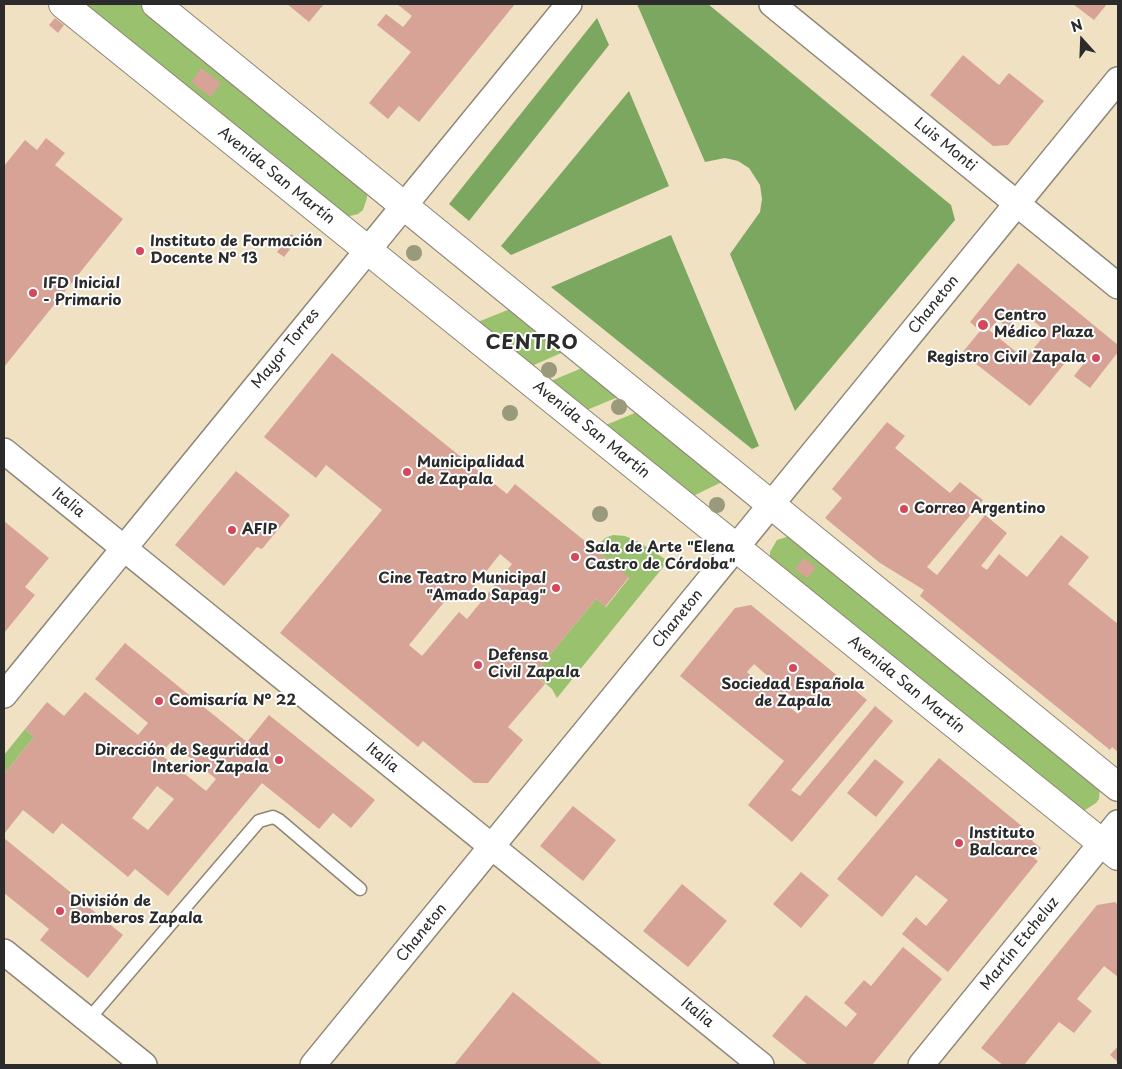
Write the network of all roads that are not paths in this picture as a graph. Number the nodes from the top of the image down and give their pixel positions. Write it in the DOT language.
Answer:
graph roads {
  1 [pos="63,4"];
  2 [pos="156,4"];
  3 [pos="569,4"];
  4 [pos="772,4"];
  5 [pos="1118,80"];
  6 [pos="1017,204"];
  7 [pos="404,206"];
  8 [pos="368,250"];
  9 [pos="1118,286"];
  10 [pos="4,451"];
  11 [pos="771,505"];
  12 [pos="124,548"];
  13 [pos="736,548"];
  14 [pos="4,695"];
  15 [pos="1118,787"];
  16 [pos="1113,841"];
  17 [pos="492,847"];
  18 [pos="360,889"];
  19 [pos="4,952"];
  20 [pos="88,1020"];
  21 [pos="144,1065"];
  22 [pos="314,1065"];
  23 [pos="761,1065"];
  24 [pos="920,1065"];
  1 -- 8 [label="main road, Avenida San Martín"];
  2 -- 7 [label="main road"];
  3 -- 7 [label="street, Mayor Torres"];
  4 -- 6 [label="street, Luis Monti"];
  5 -- 6 [label="street, Chaneton"];
  6 -- 9 [label="street, Luis Monti"];
  6 -- 11 [label="street, Chaneton"];
  7 -- 8 [label="street, Mayor Torres"];
  7 -- 11 [label="main road"];
  8 -- 12 [label="street, Mayor Torres"];
  8 -- 13 [label="main road, Avenida San Martín"];
  10 -- 12 [label="street, Italia"];
  11 -- 13 [label="street, Chaneton"];
  11 -- 15 [label="main road"];
  12 -- 14 [label="street, Mayor Torres"];
  12 -- 17 [label="street, Italia"];
  13 -- 16 [label="main road, Avenida San Martín"];
  13 -- 17 [label="street, Chaneton"];
  16 -- 24 [label="street, Martín Etcheluz"];
  17 -- 22 [label="street, Chaneton"];
  17 -- 23 [label="street, Italia"];
  18 -- 20 [label="lane"];
  19 -- 20 [label="street"];
  20 -- 21 [label="street"];
}
